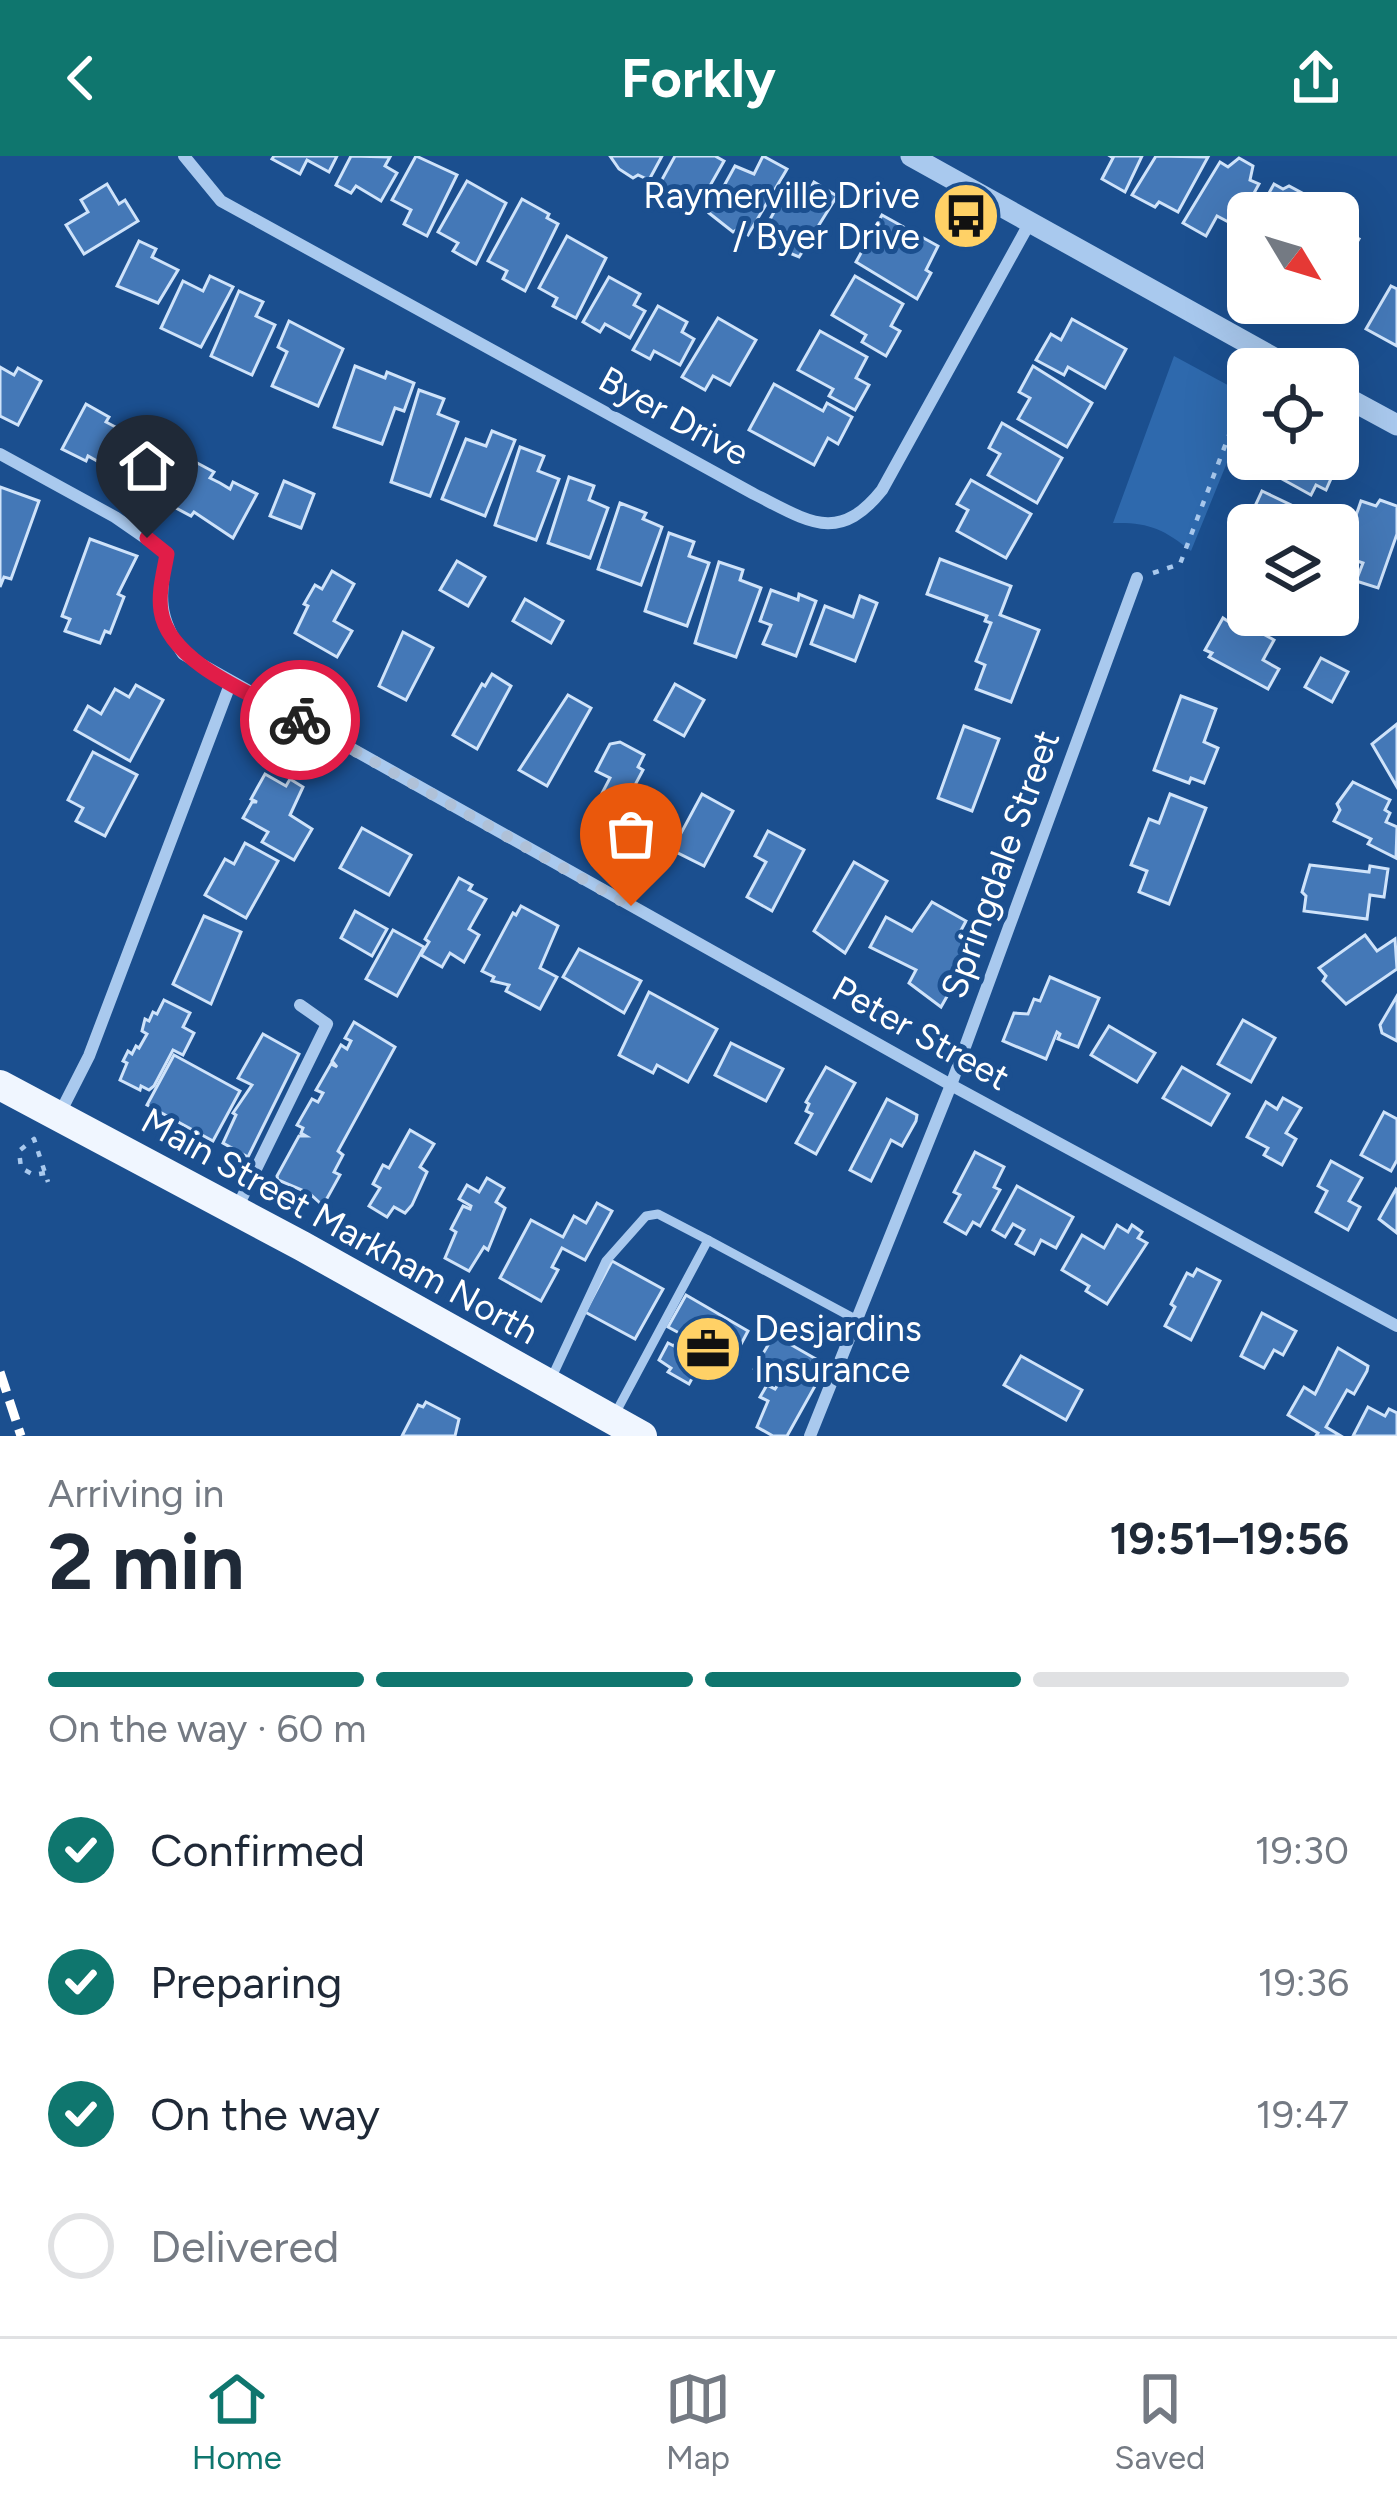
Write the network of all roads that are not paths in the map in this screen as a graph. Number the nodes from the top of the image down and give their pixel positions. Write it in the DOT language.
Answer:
graph roads {
  1 [pos="184,156"];
  2 [pos="911,156"];
  3 [pos="1029,224"];
  4 [pos="1256,348"];
  5 [pos="1359,404"];
  6 [pos="1397,425"];
  7 [pos="0,454"];
  8 [pos="1137,578"];
  9 [pos="231,682"];
  10 [pos="300,1005"];
  11 [pos="0,1085"];
  12 [pos="952,1085"];
  13 [pos="57,1118"];
  14 [pos="236,1211"];
  15 [pos="708,1240"];
  16 [pos="856,1320"];
  17 [pos="1397,1326"];
  18 [pos="549,1384"];
  19 [pos="613,1419"];
  20 [pos="642,1436"];
  21 [pos="810,1436"];
  1 -- 3 [label="street, Byer Drive"];
  2 -- 3 [label="street"];
  3 -- 4 [label="street"];
  5 -- 6 [label="street"];
  7 -- 9 [label="street, Peter Street"];
  8 -- 12 [label="street, Springdale Street"];
  9 -- 12 [label="street, Peter Street"];
  9 -- 13 [label="street"];
  10 -- 14 [label="street"];
  11 -- 13 [label="main road, Main Street Markham North"];
  12 -- 16 [label="street, Springdale Street"];
  12 -- 17 [label="street, Peter Street"];
  13 -- 14 [label="main road, Main Street Markham North"];
  14 -- 18 [label="main road, Main Street Markham North"];
  15 -- 16 [label="lane"];
  15 -- 18 [label="lane"];
  15 -- 19 [label="lane"];
  16 -- 21 [label="street, Springdale Street"];
  18 -- 19 [label="main road, Main Street Markham North"];
  19 -- 20 [label="main road, Main Street Markham North"];
}
